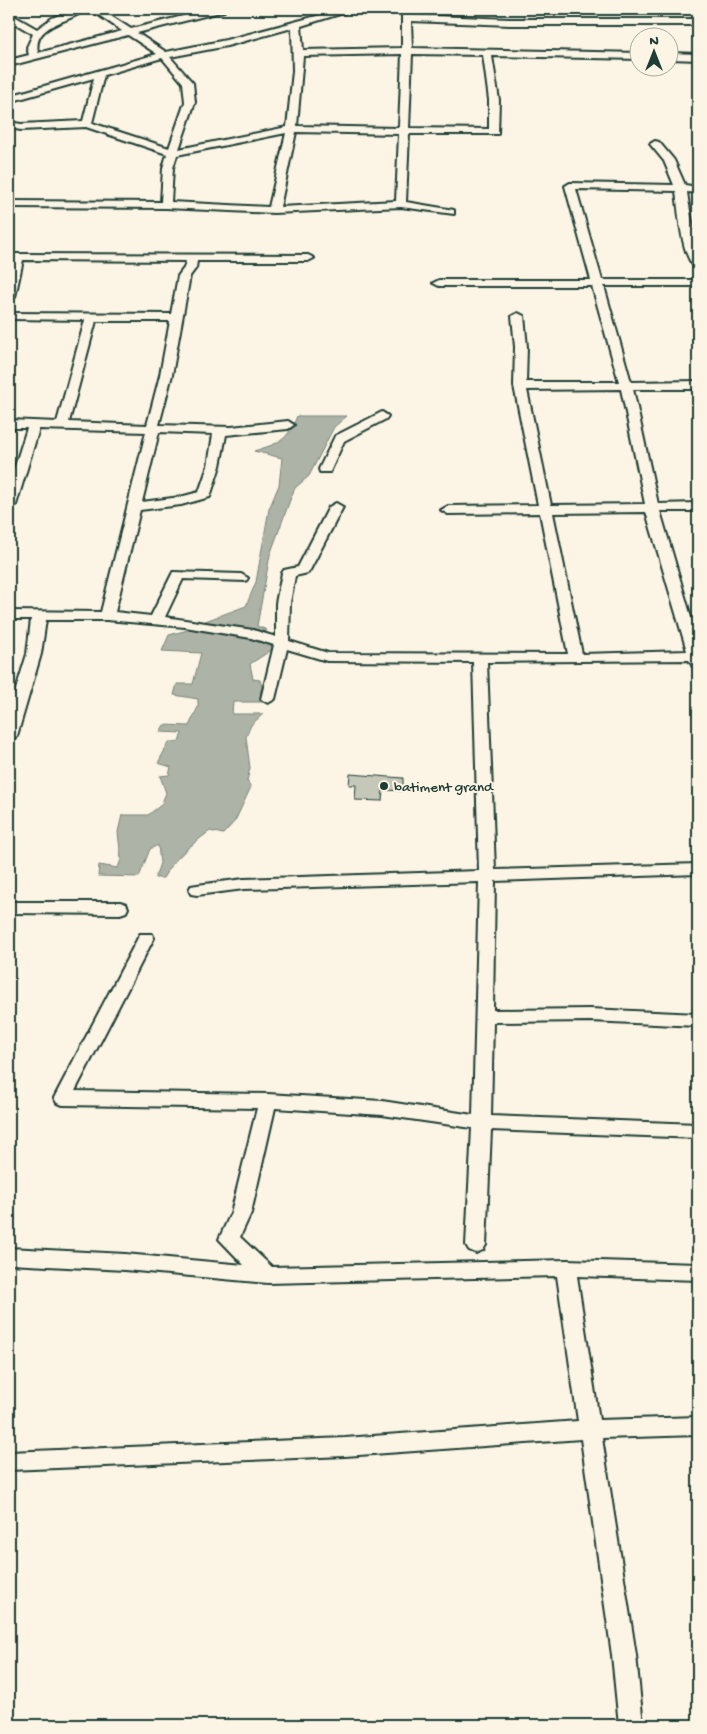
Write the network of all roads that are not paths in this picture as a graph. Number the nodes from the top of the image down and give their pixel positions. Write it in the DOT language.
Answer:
graph roads {
  1 [pos="82,9"];
  2 [pos="94,9"];
  3 [pos="221,9"];
  4 [pos="352,9"];
  5 [pos="206,10"];
  6 [pos="406,13"];
  7 [pos="9,16"];
  8 [pos="19,22"];
  9 [pos="698,22"];
  10 [pos="296,24"];
  11 [pos="9,25"];
  12 [pos="36,32"];
  13 [pos="130,33"];
  14 [pos="407,51"];
  15 [pos="300,53"];
  16 [pos="487,53"];
  17 [pos="164,55"];
  18 [pos="630,56"];
  19 [pos="680,56"];
  20 [pos="34,57"];
  21 [pos="698,57"];
  22 [pos="9,62"];
  23 [pos="99,75"];
  24 [pos="9,99"];
  25 [pos="87,124"];
  26 [pos="9,125"];
  27 [pos="292,129"];
  28 [pos="403,130"];
  29 [pos="655,144"];
  30 [pos="174,153"];
  31 [pos="681,188"];
  32 [pos="698,190"];
  33 [pos="9,204"];
  34 [pos="401,204"];
  35 [pos="166,205"];
  36 [pos="274,210"];
  37 [pos="450,212"];
  38 [pos="14,257"];
  39 [pos="192,258"];
  40 [pos="308,258"];
  41 [pos="698,265"];
  42 [pos="439,283"];
  43 [pos="596,283"];
  44 [pos="698,283"];
  45 [pos="9,297"];
  46 [pos="9,316"];
  47 [pos="518,316"];
  48 [pos="91,318"];
  49 [pos="176,318"];
  50 [pos="698,385"];
  51 [pos="520,386"];
  52 [pos="626,386"];
  53 [pos="382,416"];
  54 [pos="9,424"];
  55 [pos="34,425"];
  56 [pos="62,425"];
  57 [pos="288,425"];
  58 [pos="153,430"];
  59 [pos="220,431"];
  60 [pos="325,469"];
  61 [pos="9,505"];
  62 [pos="141,506"];
  63 [pos="336,507"];
  64 [pos="698,507"];
  65 [pos="652,508"];
  66 [pos="547,509"];
  67 [pos="448,510"];
  68 [pos="241,578"];
  69 [pos="9,615"];
  70 [pos="39,616"];
  71 [pos="106,616"];
  72 [pos="155,622"];
  73 [pos="282,643"];
  74 [pos="480,657"];
  75 [pos="576,658"];
  76 [pos="697,659"];
  77 [pos="268,699"];
  78 [pos="9,734"];
  79 [pos="698,869"];
  80 [pos="487,876"];
  81 [pos="197,890"];
  82 [pos="9,907"];
  83 [pos="120,908"];
  84 [pos="146,938"];
  85 [pos="484,1016"];
  86 [pos="698,1020"];
  87 [pos="268,1101"];
  88 [pos="482,1123"];
  89 [pos="698,1131"];
  90 [pos="476,1245"];
  91 [pos="9,1256"];
  92 [pos="566,1268"];
  93 [pos="698,1272"];
  94 [pos="268,1275"];
  95 [pos="698,1426"];
  96 [pos="589,1429"];
  97 [pos="9,1460"];
  98 [pos="632,1725"];
  1 -- 12 [label="street"];
  2 -- 13 [label="street"];
  3 -- 5 [label="street"];
  4 -- 10 [label="street"];
  5 -- 13 [label="street"];
  6 -- 9 [label="street"];
  6 -- 14 [label="street"];
  7 -- 8 [label="street"];
  8 -- 11 [label="street"];
  8 -- 12 [label="street"];
  10 -- 15 [label="street"];
  10 -- 17 [label="street"];
  12 -- 20 [label="street"];
  13 -- 17 [label="street"];
  13 -- 20 [label="street"];
  14 -- 15 [label="street"];
  14 -- 16 [label="street"];
  14 -- 28 [label="street"];
  15 -- 27 [label="street"];
  16 -- 18 [label="street"];
  16 -- 28 [label="street"];
  17 -- 23 [label="street"];
  17 -- 30 [label="street"];
  19 -- 21 [label="street"];
  20 -- 22 [label="street"];
  23 -- 24 [label="street"];
  23 -- 25 [label="street"];
  25 -- 26 [label="street"];
  25 -- 30 [label="street"];
  27 -- 28 [label="street"];
  27 -- 30 [label="street"];
  27 -- 36 [label="street"];
  28 -- 34 [label="street"];
  29 -- 31 [label="street"];
  30 -- 35 [label="street"];
  31 -- 32 [label="street"];
  31 -- 41 [label="street"];
  31 -- 43 [label="street"];
  33 -- 35 [label="street"];
  34 -- 36 [label="street"];
  34 -- 37 [label="street"];
  35 -- 36 [label="street"];
  38 -- 39 [label="street"];
  38 -- 45 [label="street"];
  39 -- 40 [label="street"];
  39 -- 49 [label="street"];
  42 -- 43 [label="street"];
  43 -- 44 [label="street"];
  43 -- 52 [label="street"];
  46 -- 48 [label="street"];
  47 -- 51 [label="street"];
  48 -- 49 [label="street"];
  48 -- 56 [label="street"];
  49 -- 58 [label="street"];
  50 -- 52 [label="street"];
  51 -- 52 [label="street"];
  51 -- 66 [label="street"];
  52 -- 65 [label="street"];
  53 -- 60 [label="street"];
  54 -- 55 [label="street"];
  55 -- 56 [label="street"];
  55 -- 61 [label="street"];
  56 -- 58 [label="street"];
  57 -- 59 [label="street"];
  58 -- 59 [label="street"];
  58 -- 71 [label="street"];
  59 -- 62 [label="street"];
  63 -- 73 [label="street"];
  64 -- 65 [label="street"];
  65 -- 66 [label="street"];
  65 -- 76 [label="street"];
  66 -- 67 [label="street"];
  66 -- 75 [label="street"];
  68 -- 72 [label="street"];
  69 -- 70 [label="street"];
  70 -- 71 [label="street"];
  70 -- 78 [label="street"];
  71 -- 72 [label="street"];
  72 -- 73 [label="street"];
  73 -- 74 [label="street"];
  73 -- 77 [label="street"];
  74 -- 75 [label="street"];
  74 -- 80 [label="street"];
  75 -- 76 [label="street"];
  79 -- 80 [label="street"];
  80 -- 81 [label="street"];
  80 -- 85 [label="street"];
  82 -- 83 [label="street"];
  84 -- 87 [label="street"];
  85 -- 86 [label="street"];
  85 -- 88 [label="street"];
  87 -- 88 [label="street"];
  87 -- 94 [label="street"];
  88 -- 89 [label="street"];
  88 -- 90 [label="street"];
  91 -- 94 [label="street"];
  92 -- 93 [label="street"];
  92 -- 94 [label="street"];
  92 -- 96 [label="street"];
  95 -- 96 [label="street"];
  96 -- 97 [label="street"];
  96 -- 98 [label="street"];
}
